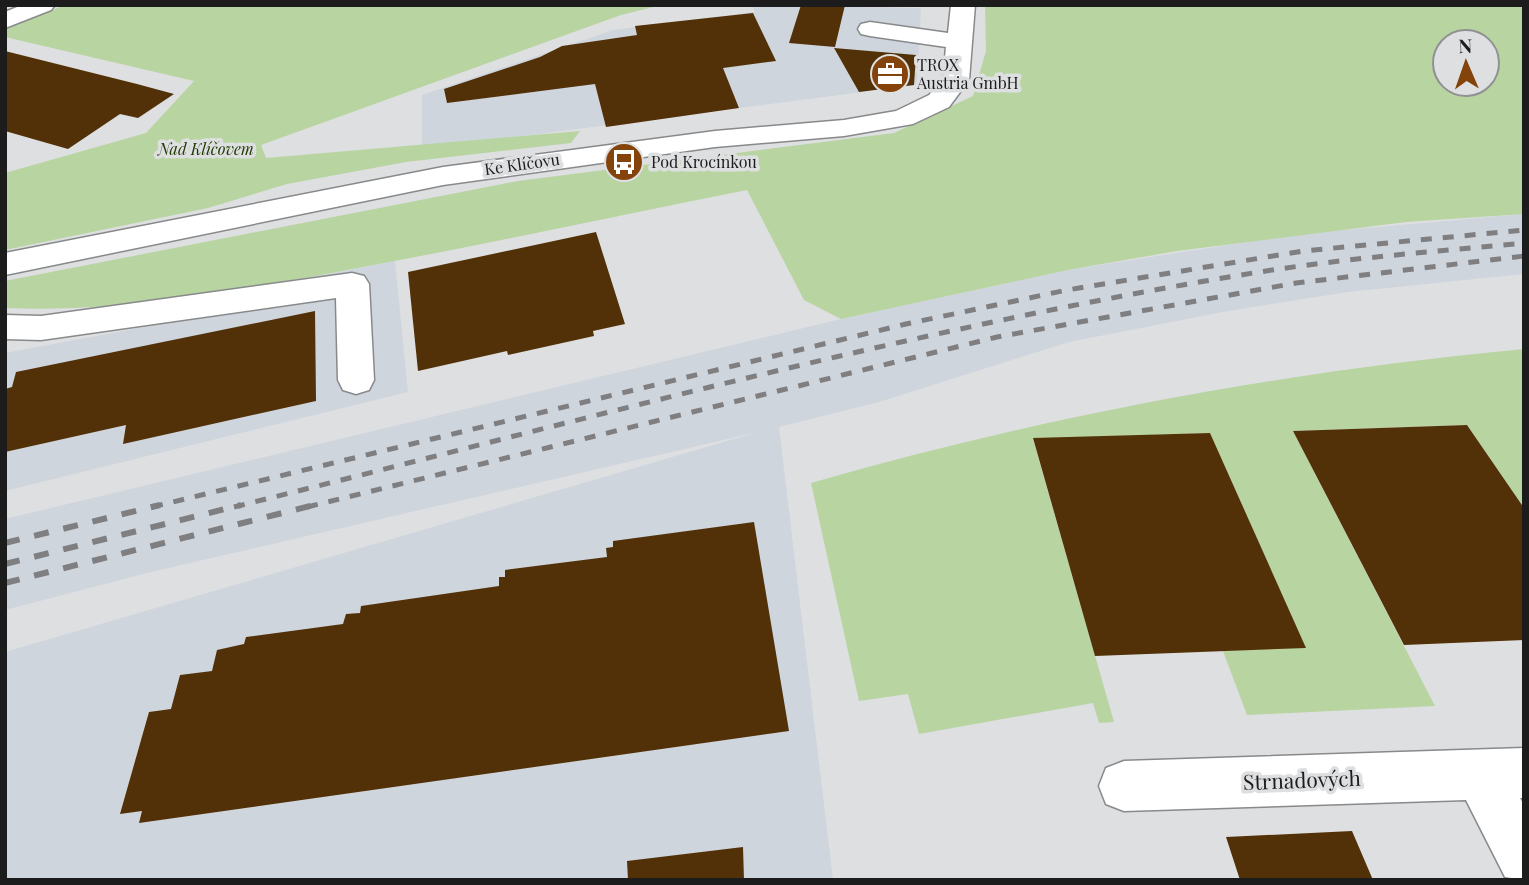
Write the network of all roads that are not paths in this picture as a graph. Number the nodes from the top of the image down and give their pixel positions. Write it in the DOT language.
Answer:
graph roads {
  1 [pos="43,5"];
  2 [pos="963,5"];
  3 [pos="5,21"];
  4 [pos="870,29"];
  5 [pos="960,41"];
  6 [pos="5,264"];
  7 [pos="5,327"];
  8 [pos="356,380"];
  9 [pos="1502,774"];
  10 [pos="1124,786"];
  11 [pos="1524,858"];
  1 -- 3 [label="street"];
  2 -- 5 [label="street, Ke Klíčovu"];
  4 -- 5 [label="street"];
  5 -- 6 [label="street, Ke Klíčovu"];
  7 -- 8 [label="street"];
  9 -- 10 [label="street, Strnadových"];
  9 -- 11 [label="street, Strnadových"];
}
